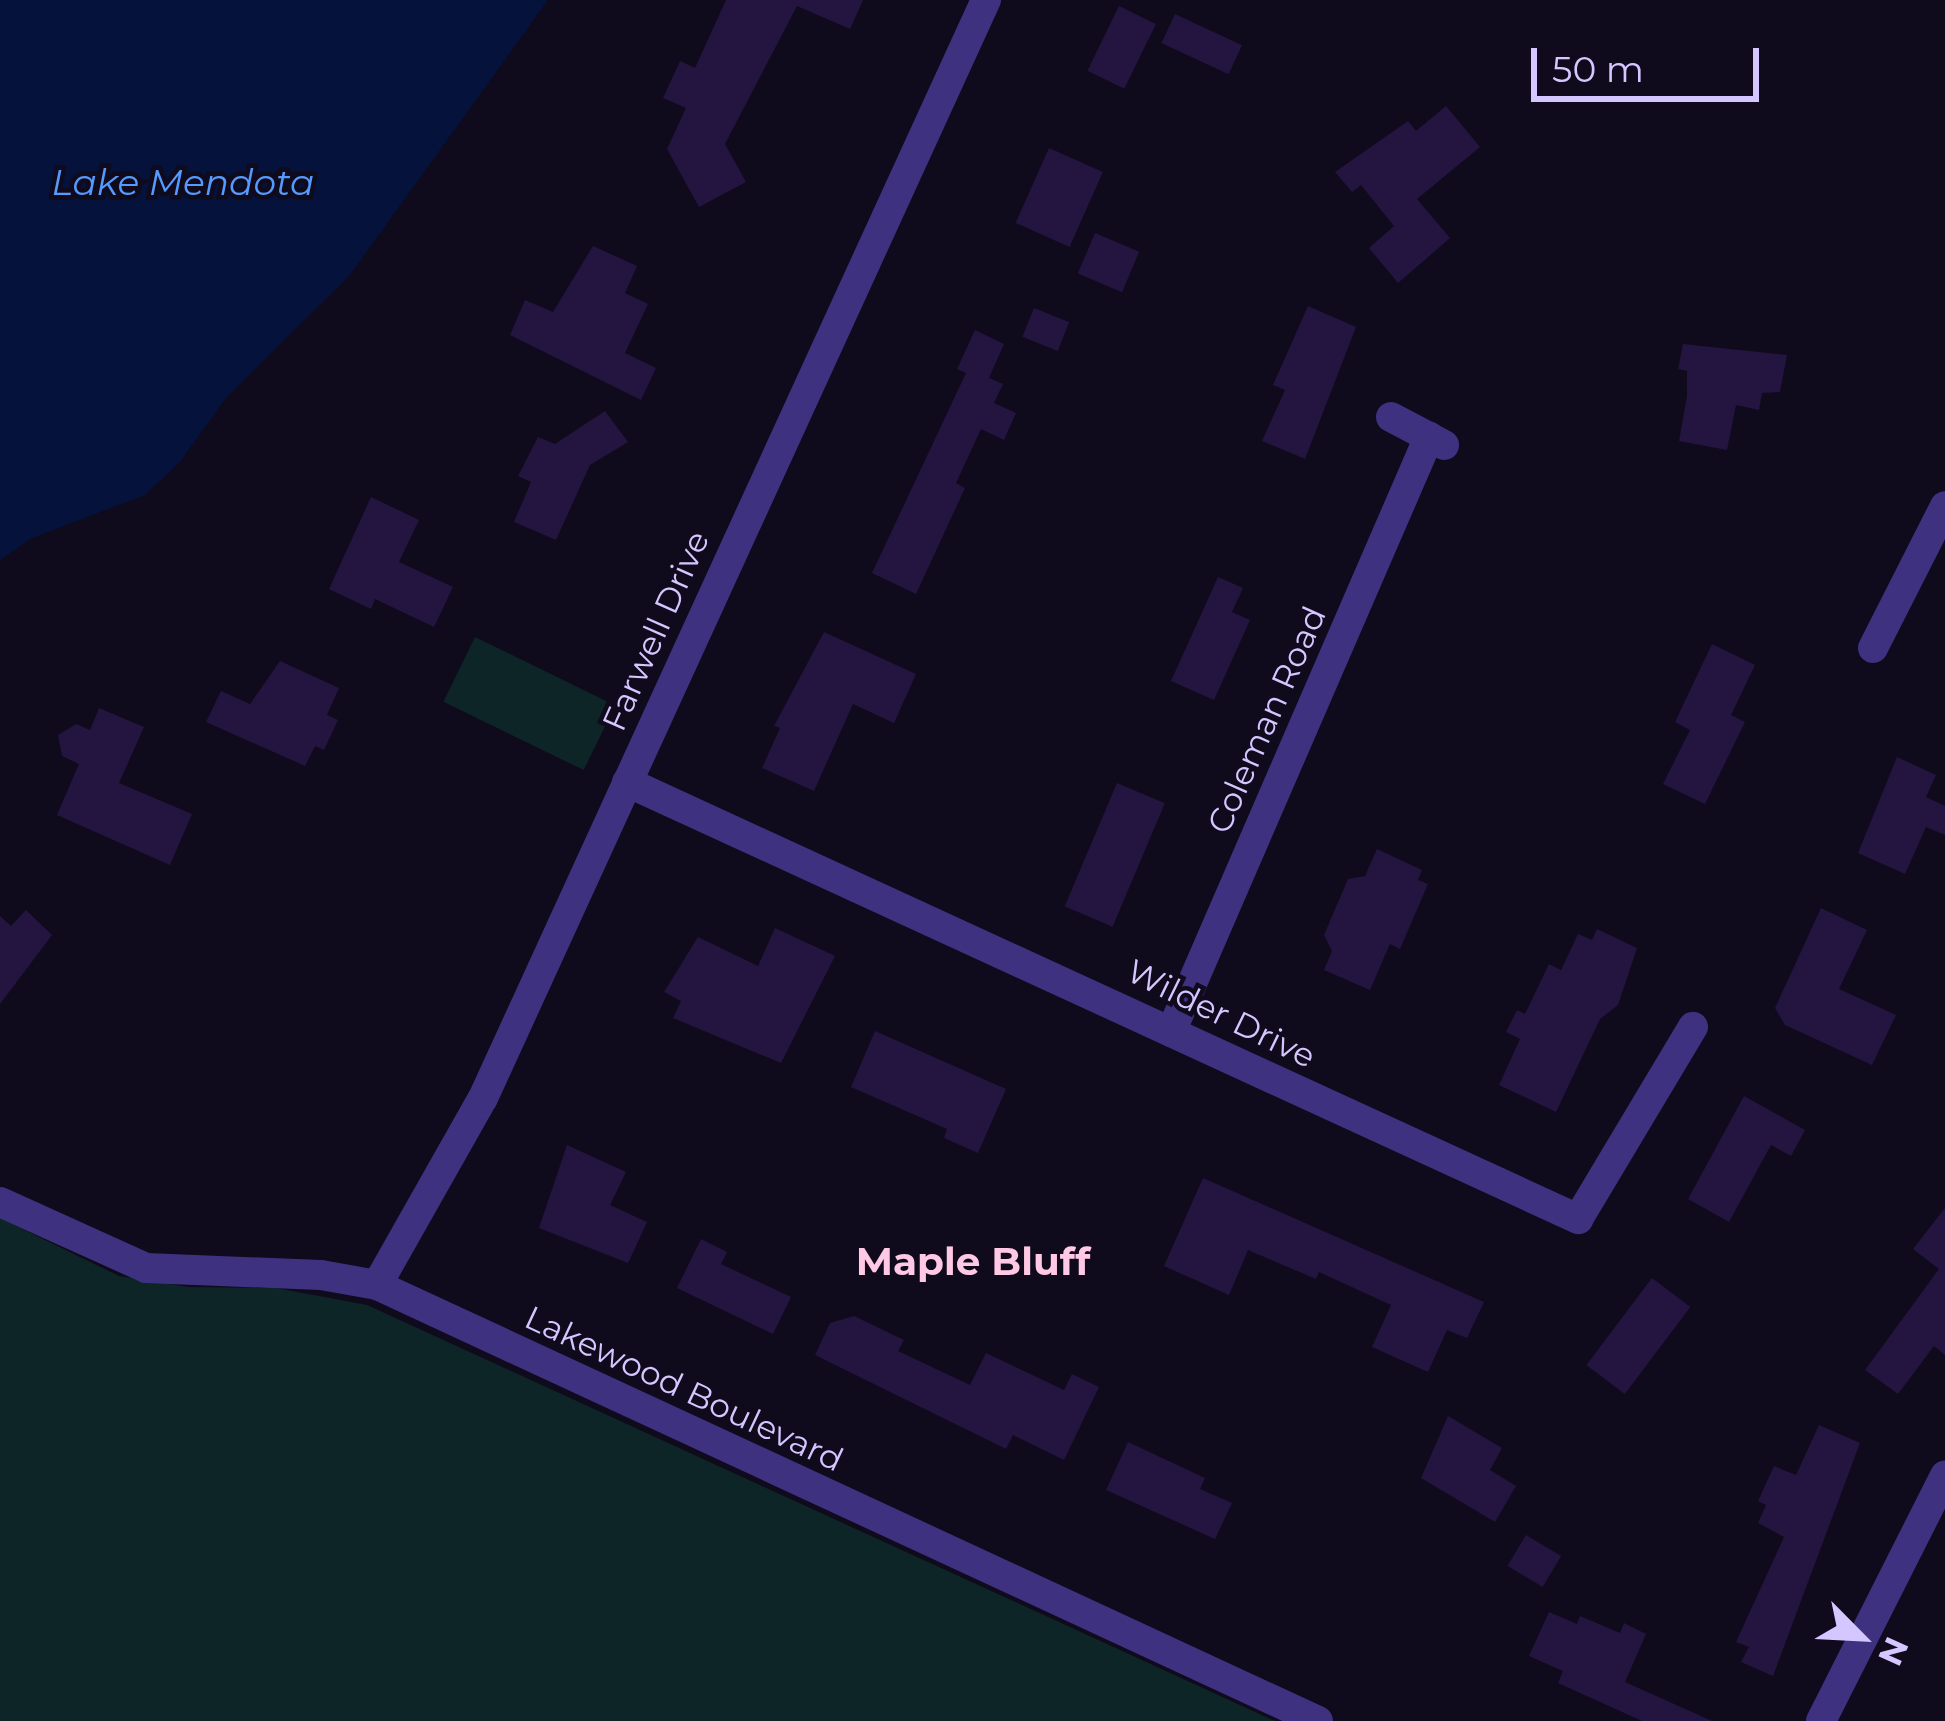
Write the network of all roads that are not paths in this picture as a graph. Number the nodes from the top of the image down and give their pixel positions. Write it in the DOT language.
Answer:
graph roads {
  1 [pos="986,0"];
  2 [pos="1391,417"];
  3 [pos="1945,506"];
  4 [pos="1873,648"];
  5 [pos="627,782"];
  6 [pos="1693,1027"];
  7 [pos="1171,1032"];
  8 [pos="0,1202"];
  9 [pos="377,1285"];
  10 [pos="1945,1475"];
  11 [pos="1318,1721"];
  12 [pos="1821,1721"];
  1 -- 5 [label="street, Farwell Drive"];
  2 -- 7 [label="street, Coleman Road"];
  3 -- 4 [label="street"];
  5 -- 7 [label="street, Wilder Drive"];
  5 -- 9 [label="street, Farwell Drive"];
  6 -- 7 [label="street, Wilder Drive"];
  8 -- 9 [label="street, Lakewood Boulevard"];
  9 -- 11 [label="street, Lakewood Boulevard"];
  10 -- 12 [label="street"];
}
